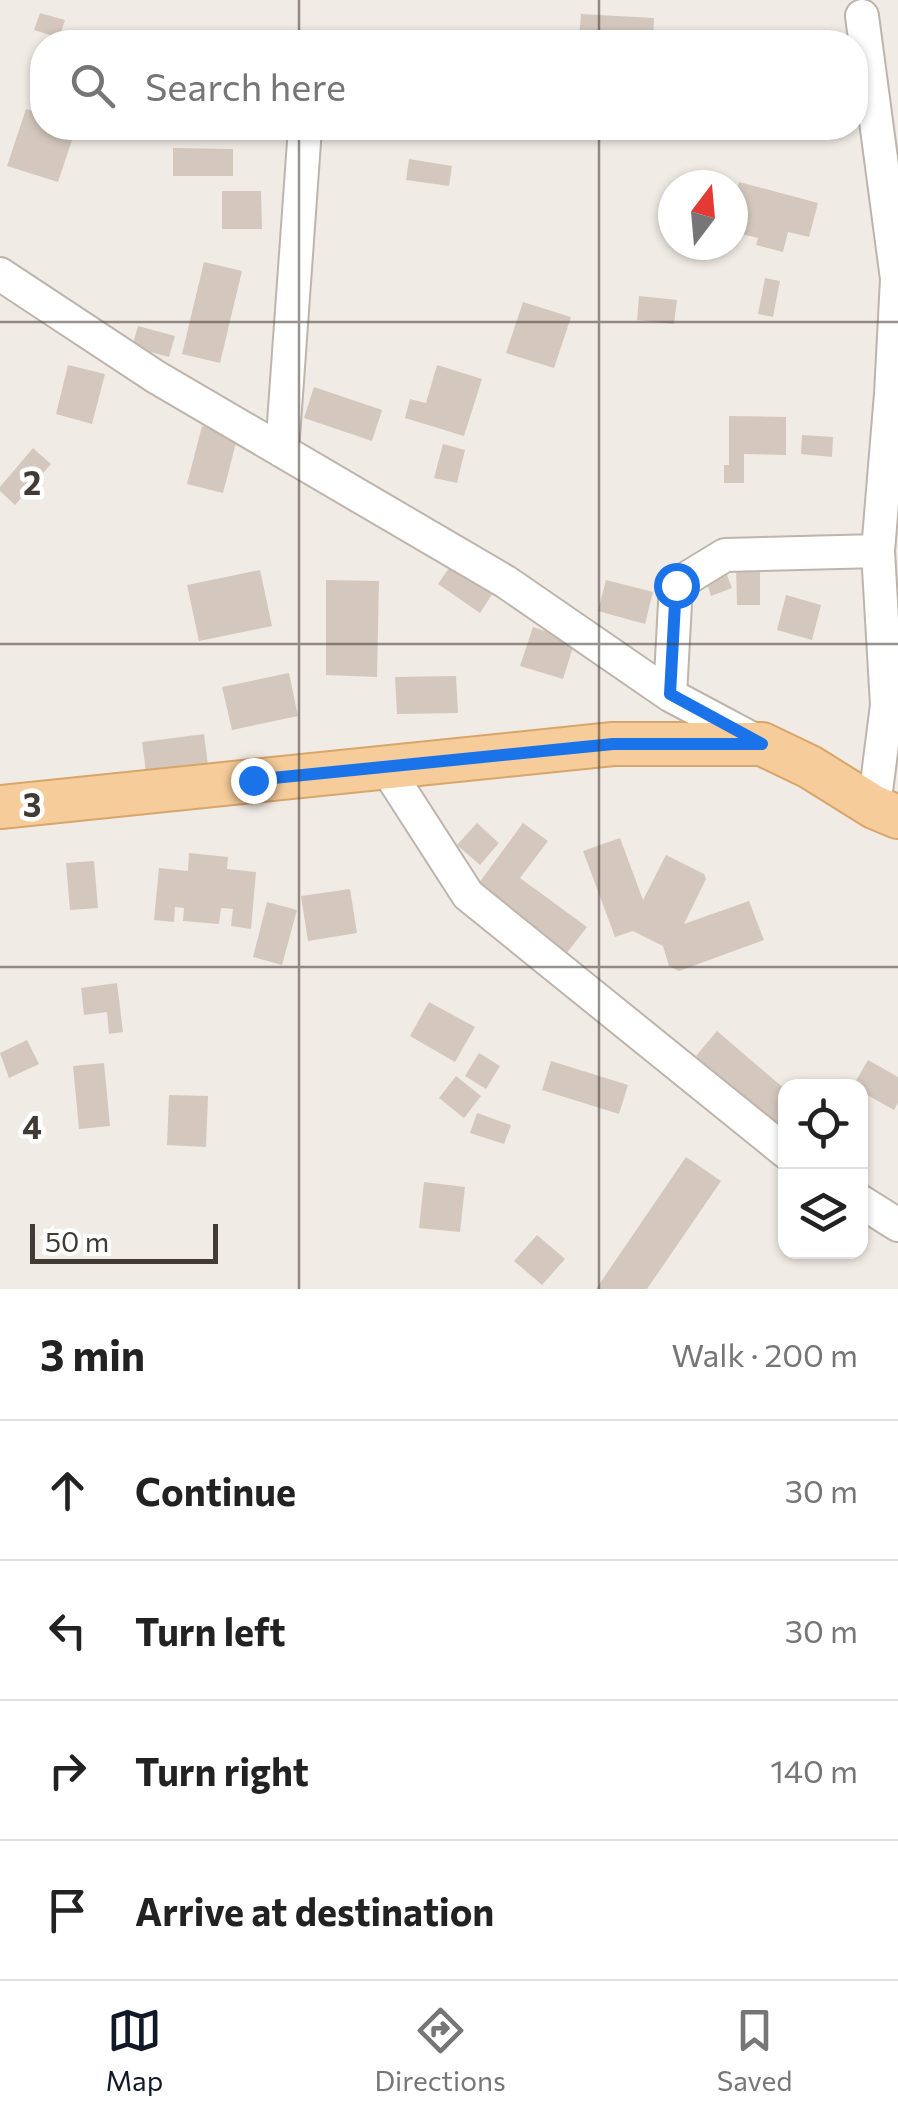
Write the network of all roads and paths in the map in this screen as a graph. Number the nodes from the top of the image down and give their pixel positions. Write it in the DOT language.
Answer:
graph roads {
  1 [pos="862,16"];
  2 [pos="864,30"];
  3 [pos="868,61"];
  4 [pos="304,140"];
  5 [pos="0,274"];
  6 [pos="282,451"];
  7 [pos="878,550"];
  8 [pos="670,694"];
  9 [pos="762,744"];
  10 [pos="385,766"];
  11 [pos="0,807"];
  12 [pos="886,812"];
  13 [pos="778,1146"];
  14 [pos="868,1206"];
  15 [pos="898,1225"];
  1 -- 2 [label="street"];
  3 -- 7 [label="street"];
  4 -- 6 [label="street"];
  5 -- 6 [label="street"];
  6 -- 8 [label="street"];
  7 -- 8 [label="street"];
  7 -- 12 [label="street"];
  8 -- 9 [label="street"];
  9 -- 10 [label="main road"];
  9 -- 12 [label="main road"];
  10 -- 11 [label="main road"];
  10 -- 13 [label="street"];
  14 -- 15 [label="street"];
}
